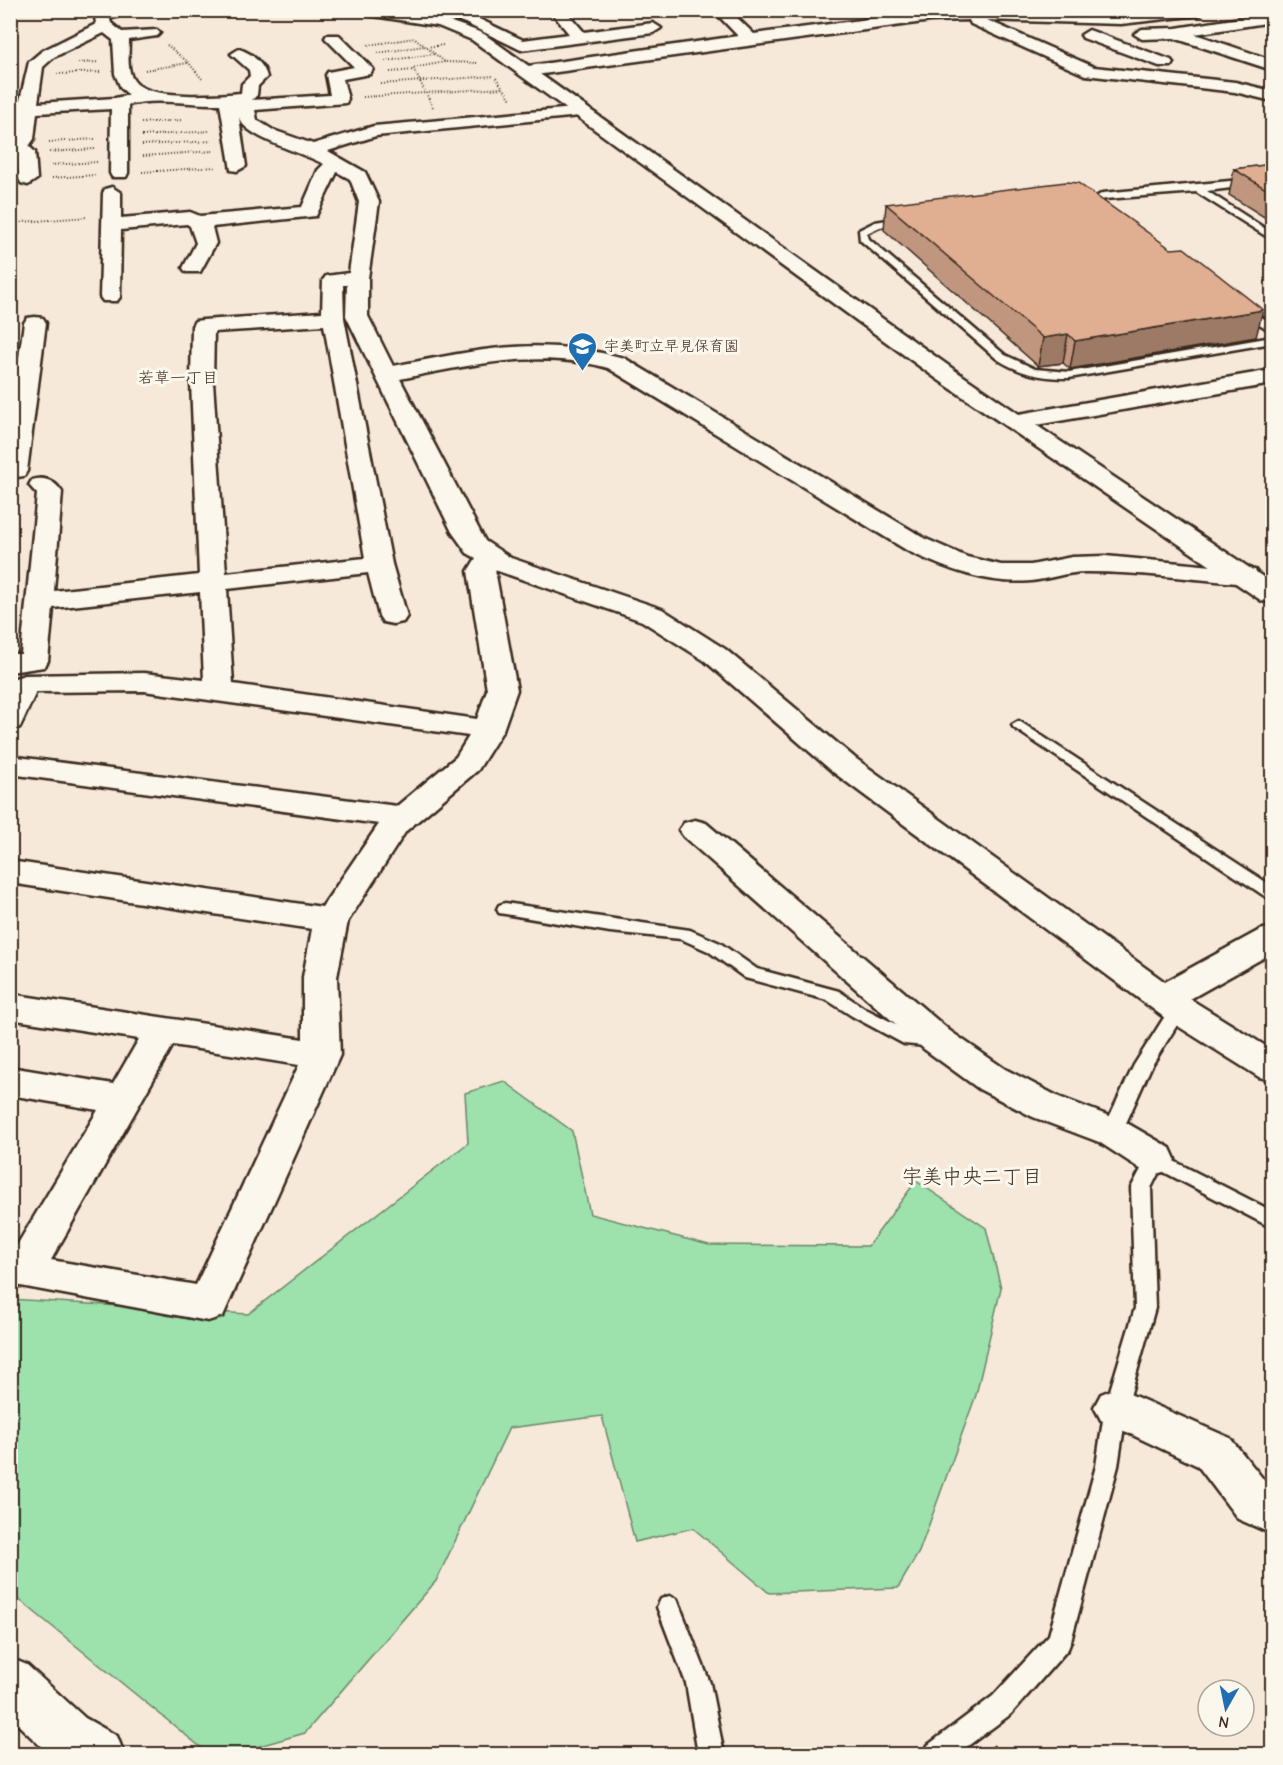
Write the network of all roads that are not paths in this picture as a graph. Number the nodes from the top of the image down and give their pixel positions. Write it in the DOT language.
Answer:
graph roads {
  1 [pos="132,10"];
  2 [pos="368,10"];
  3 [pos="436,10"];
  4 [pos="557,10"];
  5 [pos="637,10"];
  6 [pos="720,10"];
  7 [pos="1193,11"];
  8 [pos="961,13"];
  9 [pos="1041,14"];
  10 [pos="1116,15"];
  11 [pos="891,16"];
  12 [pos="809,17"];
  13 [pos="1272,18"];
  14 [pos="104,22"];
  15 [pos="653,28"];
  16 [pos="823,29"];
  17 [pos="152,33"];
  18 [pos="1175,33"];
  19 [pos="1089,35"];
  20 [pos="580,38"];
  21 [pos="750,39"];
  22 [pos="1272,46"];
  23 [pos="672,50"];
  24 [pos="1233,53"];
  25 [pos="239,54"];
  26 [pos="1272,65"];
  27 [pos="521,67"];
  28 [pos="390,72"];
  29 [pos="1235,87"];
  30 [pos="559,94"];
  31 [pos="143,96"];
  32 [pos="1272,96"];
  33 [pos="535,97"];
  34 [pos="120,104"];
  35 [pos="343,110"];
  36 [pos="580,111"];
  37 [pos="21,115"];
  38 [pos="235,122"];
  39 [pos="119,150"];
  40 [pos="313,150"];
  41 [pos="22,157"];
  42 [pos="338,163"];
  43 [pos="1272,180"];
  44 [pos="1198,189"];
  45 [pos="112,193"];
  46 [pos="1097,211"];
  47 [pos="923,218"];
  48 [pos="111,220"];
  49 [pos="197,222"];
  50 [pos="1272,237"];
  51 [pos="193,268"];
  52 [pos="358,278"];
  53 [pos="110,297"];
  54 [pos="1234,303"];
  55 [pos="333,318"];
  56 [pos="35,323"];
  57 [pos="1272,329"];
  58 [pos="1272,340"];
  59 [pos="388,374"];
  60 [pos="1272,376"];
  61 [pos="1017,421"];
  62 [pos="10,471"];
  63 [pos="41,485"];
  64 [pos="489,558"];
  65 [pos="379,564"];
  66 [pos="1246,576"];
  67 [pos="213,581"];
  68 [pos="1272,595"];
  69 [pos="39,601"];
  70 [pos="393,616"];
  71 [pos="10,663"];
  72 [pos="219,691"];
  73 [pos="10,721"];
  74 [pos="1019,725"];
  75 [pos="488,730"];
  76 [pos="10,765"];
  77 [pos="405,817"];
  78 [pos="695,830"];
  79 [pos="10,872"];
  80 [pos="1272,893"];
  81 [pos="505,909"];
  82 [pos="331,920"];
  83 [pos="1272,938"];
  84 [pos="1171,1004"];
  85 [pos="10,1006"];
  86 [pos="163,1030"];
  87 [pos="937,1040"];
  88 [pos="322,1055"];
  89 [pos="1272,1067"];
  90 [pos="10,1081"];
  91 [pos="123,1100"];
  92 [pos="1112,1132"];
  93 [pos="1156,1159"];
  94 [pos="1272,1220"];
  95 [pos="1116,1407"];
  96 [pos="1272,1513"];
  97 [pos="669,1607"];
  98 [pos="10,1682"];
  99 [pos="99,1755"];
  100 [pos="711,1755"];
  101 [pos="937,1755"];
  1 -- 14 [label="street"];
  2 -- 27 [label="street"];
  3 -- 20 [label="street"];
  4 -- 20 [label="street"];
  5 -- 15 [label="street"];
  6 -- 21 [label="street"];
  7 -- 10 [label="street"];
  8 -- 9 [label="street"];
  8 -- 11 [label="street"];
  8 -- 29 [label="street"];
  9 -- 10 [label="street"];
  9 -- 19 [label="street"];
  11 -- 16 [label="street"];
  12 -- 16 [label="street"];
  13 -- 18 [label="street"];
  14 -- 17 [label="street"];
  14 -- 31 [label="street"];
  14 -- 37 [label="street"];
  15 -- 20 [label="street"];
  15 -- 23 [label="street"];
  16 -- 21 [label="street"];
  18 -- 19 [label="street"];
  18 -- 24 [label="street"];
  19 -- 29 [label="street"];
  21 -- 23 [label="street"];
  22 -- 24 [label="street"];
  23 -- 27 [label="street"];
  24 -- 26 [label="street"];
  25 -- 38 [label="street"];
  27 -- 30 [label="street"];
  28 -- 35 [label="street"];
  29 -- 32 [label="street"];
  30 -- 33 [label="street"];
  30 -- 36 [label="street"];
  31 -- 34 [label="street"];
  31 -- 38 [label="street"];
  34 -- 37 [label="street"];
  34 -- 39 [label="street"];
  35 -- 36 [label="street"];
  35 -- 38 [label="street"];
  35 -- 40 [label="street"];
  36 -- 61 [label="street"];
  37 -- 41 [label="street"];
  38 -- 40 [label="street"];
  40 -- 42 [label="street"];
  42 -- 49 [label="street"];
  42 -- 52 [label="street"];
  43 -- 44 [label="lane"];
  44 -- 46 [label="lane"];
  44 -- 50 [label="lane"];
  45 -- 48 [label="street"];
  47 -- 58 [label="lane"];
  48 -- 49 [label="street"];
  48 -- 53 [label="street"];
  49 -- 51 [label="street"];
  52 -- 55 [label="street"];
  52 -- 59 [label="street"];
  54 -- 57 [label="lane"];
  55 -- 65 [label="street"];
  55 -- 67 [label="street"];
  56 -- 62 [label="street"];
  59 -- 64 [label="street"];
  59 -- 66 [label="street"];
  60 -- 61 [label="street"];
  61 -- 66 [label="street"];
  63 -- 69 [label="street"];
  64 -- 75 [label="street"];
  64 -- 84 [label="street"];
  65 -- 67 [label="street"];
  65 -- 70 [label="street"];
  66 -- 68 [label="street"];
  67 -- 69 [label="street"];
  67 -- 72 [label="street"];
  69 -- 71 [label="street"];
  72 -- 73 [label="street"];
  72 -- 75 [label="street"];
  74 -- 80 [label="lane"];
  75 -- 77 [label="street"];
  76 -- 77 [label="street"];
  77 -- 82 [label="street"];
  78 -- 87 [label="street"];
  79 -- 82 [label="street"];
  81 -- 87 [label="lane"];
  82 -- 88 [label="street"];
  83 -- 84 [label="street"];
  84 -- 89 [label="street"];
  84 -- 92 [label="lane"];
  85 -- 86 [label="street"];
  86 -- 88 [label="street"];
  86 -- 91 [label="street"];
  87 -- 92 [label="street"];
  88 -- 91 [label="street"];
  90 -- 91 [label="street"];
  92 -- 93 [label="street"];
  93 -- 94 [label="lane"];
  93 -- 95 [label="lane"];
  95 -- 96 [label="street"];
  95 -- 101 [label="lane"];
  97 -- 100 [label="lane"];
  98 -- 99 [label="street"];
}
